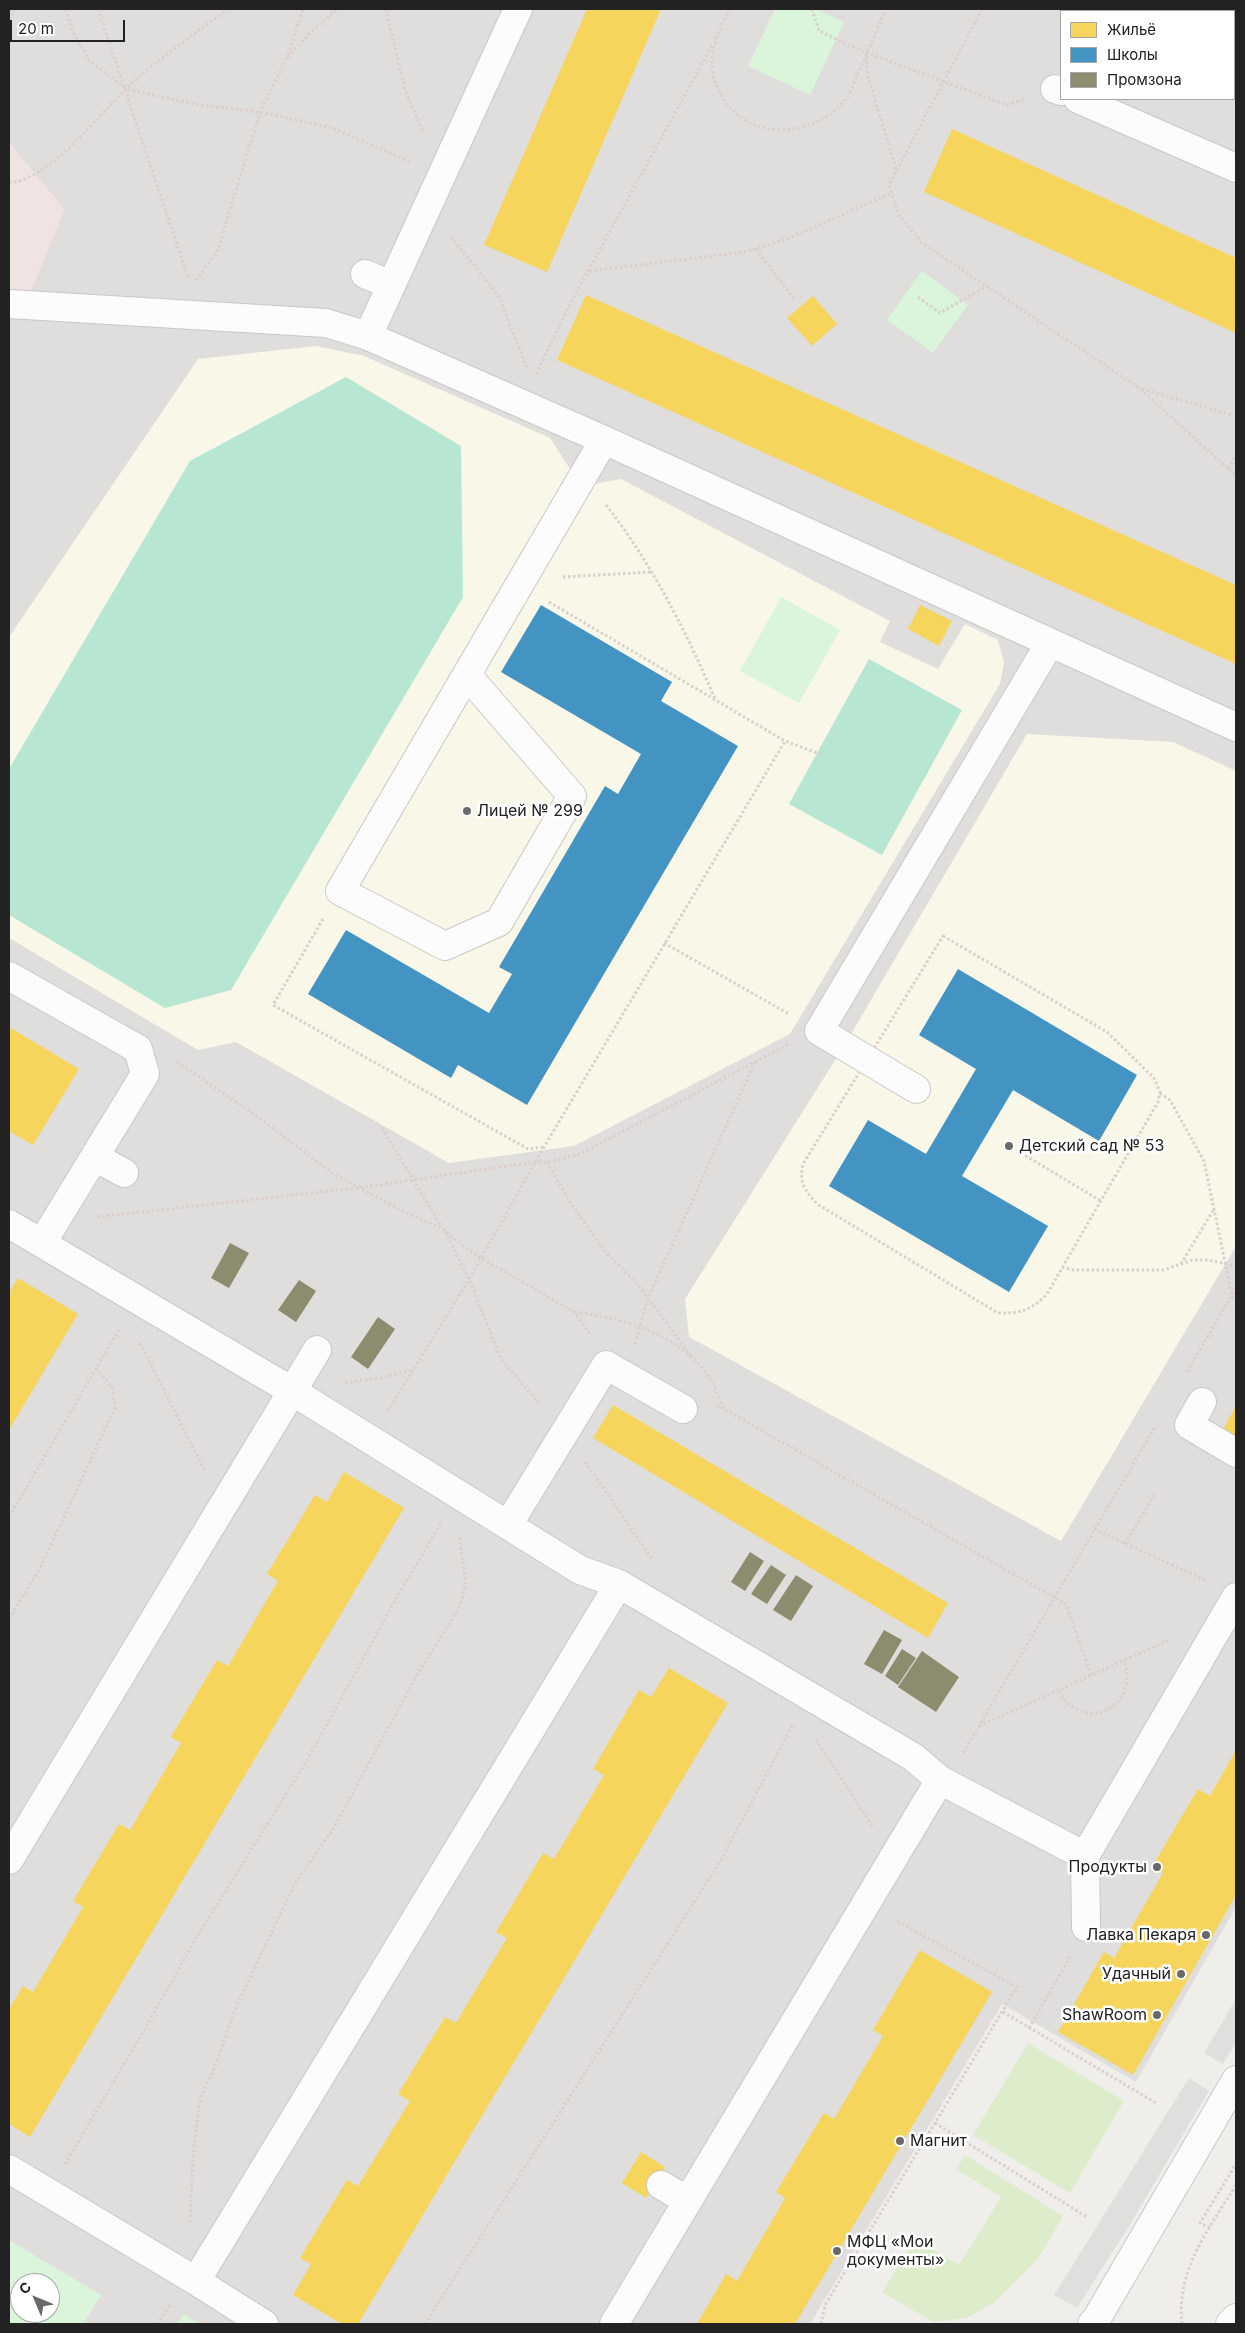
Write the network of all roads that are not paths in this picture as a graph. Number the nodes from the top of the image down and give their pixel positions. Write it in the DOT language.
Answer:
graph roads {
  1 [pos="518,9"];
  2 [pos="1081,100"];
  3 [pos="1236,168"];
  4 [pos="365,274"];
  5 [pos="391,285"];
  6 [pos="9,304"];
  7 [pos="368,336"];
  8 [pos="604,440"];
  9 [pos="1050,643"];
  10 [pos="467,675"];
  11 [pos="1236,727"];
  12 [pos="9,976"];
  13 [pos="916,1089"];
  14 [pos="95,1157"];
  15 [pos="124,1173"];
  16 [pos="9,1224"];
  17 [pos="48,1232"];
  18 [pos="317,1350"];
  19 [pos="292,1391"];
  20 [pos="1202,1402"];
  21 [pos="683,1409"];
  22 [pos="1236,1452"];
  23 [pos="508,1525"];
  24 [pos="619,1584"];
  25 [pos="1236,1597"];
  26 [pos="940,1780"];
  27 [pos="1085,1856"];
  28 [pos="9,1860"];
  29 [pos="1086,1927"];
  30 [pos="1236,2080"];
  31 [pos="9,2169"];
  32 [pos="661,2186"];
  33 [pos="688,2201"];
  34 [pos="192,2279"];
  35 [pos="1236,2318"];
  36 [pos="264,2324"];
  37 [pos="614,2324"];
  38 [pos="1092,2324"];
  39 [pos="1230,2324"];
  1 -- 5 [label="street"];
  2 -- 3 [label="street"];
  4 -- 5 [label="street"];
  5 -- 7 [label="street"];
  6 -- 7 [label="street"];
  7 -- 8 [label="street"];
  8 -- 9 [label="street"];
  8 -- 10 [label="street"];
  9 -- 11 [label="street"];
  9 -- 13 [label="street"];
  10 -- 10 [label="street"];
  12 -- 14 [label="street"];
  14 -- 15 [label="street"];
  14 -- 17 [label="street"];
  16 -- 17 [label="street"];
  17 -- 19 [label="street"];
  18 -- 19 [label="street"];
  19 -- 23 [label="street"];
  19 -- 28 [label="street"];
  20 -- 22 [label="street"];
  21 -- 23 [label="street"];
  23 -- 24 [label="street"];
  24 -- 26 [label="street"];
  24 -- 34 [label="street"];
  25 -- 27 [label="street"];
  26 -- 27 [label="street"];
  26 -- 33 [label="street"];
  27 -- 29 [label="street"];
  30 -- 38 [label="street"];
  31 -- 34 [label="street"];
  32 -- 33 [label="street"];
  33 -- 37 [label="street"];
  34 -- 36 [label="street"];
  35 -- 39 [label="street"];
}
